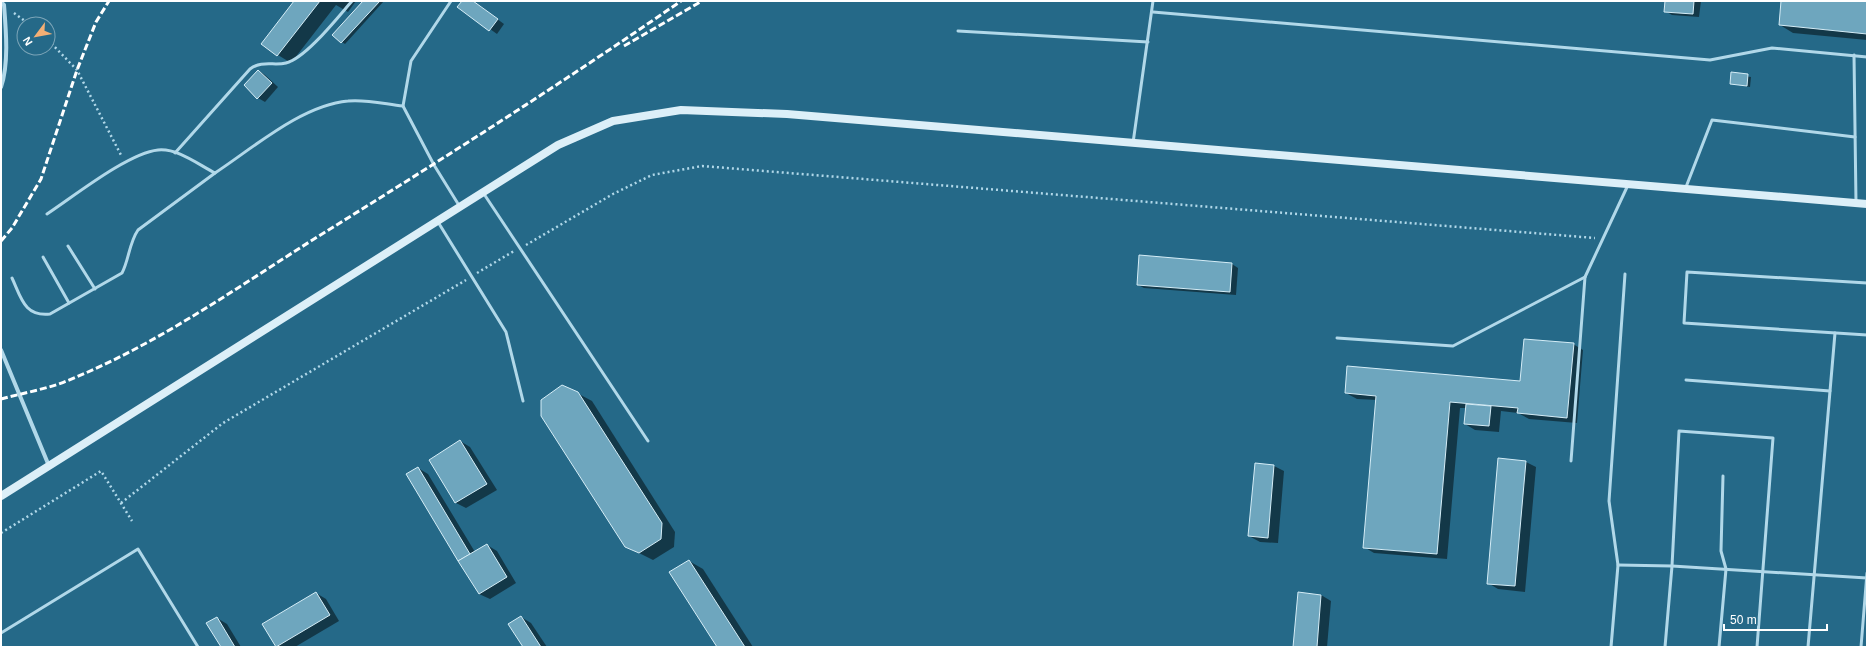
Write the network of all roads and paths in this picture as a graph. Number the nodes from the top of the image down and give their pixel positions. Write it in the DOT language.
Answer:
graph roads {
  1 [pos="352,1"];
  2 [pos="451,1"];
  3 [pos="1153,1"];
  4 [pos="2,4"];
  5 [pos="1153,12"];
  6 [pos="18,16"];
  7 [pos="958,31"];
  8 [pos="1148,42"];
  9 [pos="56,48"];
  10 [pos="1854,55"];
  11 [pos="1867,57"];
  12 [pos="1,87"];
  13 [pos="403,106"];
  14 [pos="1855,137"];
  15 [pos="1134,142"];
  16 [pos="175,153"];
  17 [pos="124,162"];
  18 [pos="215,173"];
  19 [pos="1629,184"];
  20 [pos="1686,189"];
  21 [pos="483,192"];
  22 [pos="1856,203"];
  23 [pos="1867,204"];
  24 [pos="460,207"];
  25 [pos="47,214"];
  26 [pos="437,221"];
  27 [pos="1603,239"];
  28 [pos="68,246"];
  29 [pos="520,248"];
  30 [pos="43,257"];
  31 [pos="1625,274"];
  32 [pos="472,276"];
  33 [pos="1585,277"];
  34 [pos="12,278"];
  35 [pos="1867,283"];
  36 [pos="95,289"];
  37 [pos="69,303"];
  38 [pos="1835,333"];
  39 [pos="1867,335"];
  40 [pos="1337,338"];
  41 [pos="1,350"];
  42 [pos="1686,380"];
  43 [pos="1830,390"];
  44 [pos="523,401"];
  45 [pos="648,441"];
  46 [pos="1570,461"];
  47 [pos="49,466"];
  48 [pos="1722,476"];
  49 [pos="1,496"];
  50 [pos="121,502"];
  51 [pos="132,521"];
  52 [pos="1,533"];
  53 [pos="1618,565"];
  54 [pos="1672,566"];
  55 [pos="1726,569"];
  56 [pos="1763,571"];
  57 [pos="1867,573"];
  58 [pos="1814,575"];
  59 [pos="1867,578"];
  60 [pos="1,633"];
  61 [pos="198,647"];
  62 [pos="1611,647"];
  63 [pos="1665,647"];
  64 [pos="1719,647"];
  65 [pos="1758,647"];
  66 [pos="1808,647"];
  67 [pos="1861,647"];
  1 -- 16 [label="lane"];
  2 -- 13 [label="lane"];
  3 -- 5 [label="lane"];
  4 -- 6 [label="path"];
  4 -- 12 [label="street"];
  5 -- 8 [label="lane"];
  5 -- 10 [label="lane"];
  7 -- 8 [label="lane"];
  8 -- 15 [label="lane"];
  9 -- 17 [label="path"];
  10 -- 11 [label="lane"];
  10 -- 14 [label="lane"];
  13 -- 18 [label="lane"];
  13 -- 24 [label="lane"];
  14 -- 20 [label="lane"];
  14 -- 22 [label="lane"];
  15 -- 19 [label="street"];
  15 -- 21 [label="street"];
  16 -- 17 [label="lane"];
  16 -- 18 [label="lane"];
  17 -- 25 [label="lane"];
  18 -- 36 [label="lane"];
  19 -- 20 [label="street"];
  19 -- 27 [label="lane"];
  20 -- 22 [label="street"];
  21 -- 24 [label="street"];
  21 -- 29 [label="lane"];
  22 -- 23 [label="street"];
  24 -- 26 [label="street"];
  26 -- 32 [label="lane"];
  26 -- 47 [label="street"];
  27 -- 29 [label="path"];
  27 -- 33 [label="lane"];
  28 -- 36 [label="lane"];
  29 -- 32 [label="path"];
  29 -- 45 [label="lane"];
  30 -- 37 [label="lane"];
  31 -- 53 [label="lane"];
  32 -- 44 [label="lane"];
  32 -- 50 [label="path"];
  33 -- 40 [label="lane"];
  33 -- 46 [label="lane"];
  34 -- 37 [label="lane"];
  35 -- 38 [label="lane"];
  36 -- 37 [label="lane"];
  38 -- 39 [label="lane"];
  38 -- 43 [label="lane"];
  41 -- 47 [label="street"];
  42 -- 43 [label="lane"];
  43 -- 58 [label="lane"];
  47 -- 49 [label="street"];
  48 -- 55 [label="lane"];
  50 -- 51 [label="path"];
  50 -- 52 [label="path"];
  53 -- 54 [label="lane"];
  53 -- 62 [label="lane"];
  54 -- 55 [label="lane"];
  54 -- 56 [label="lane"];
  54 -- 63 [label="lane"];
  55 -- 56 [label="lane"];
  55 -- 64 [label="lane"];
  56 -- 58 [label="lane"];
  56 -- 65 [label="lane"];
  57 -- 59 [label="lane"];
  58 -- 59 [label="lane"];
  58 -- 66 [label="lane"];
  59 -- 67 [label="lane"];
  60 -- 61 [label="lane"];
}
